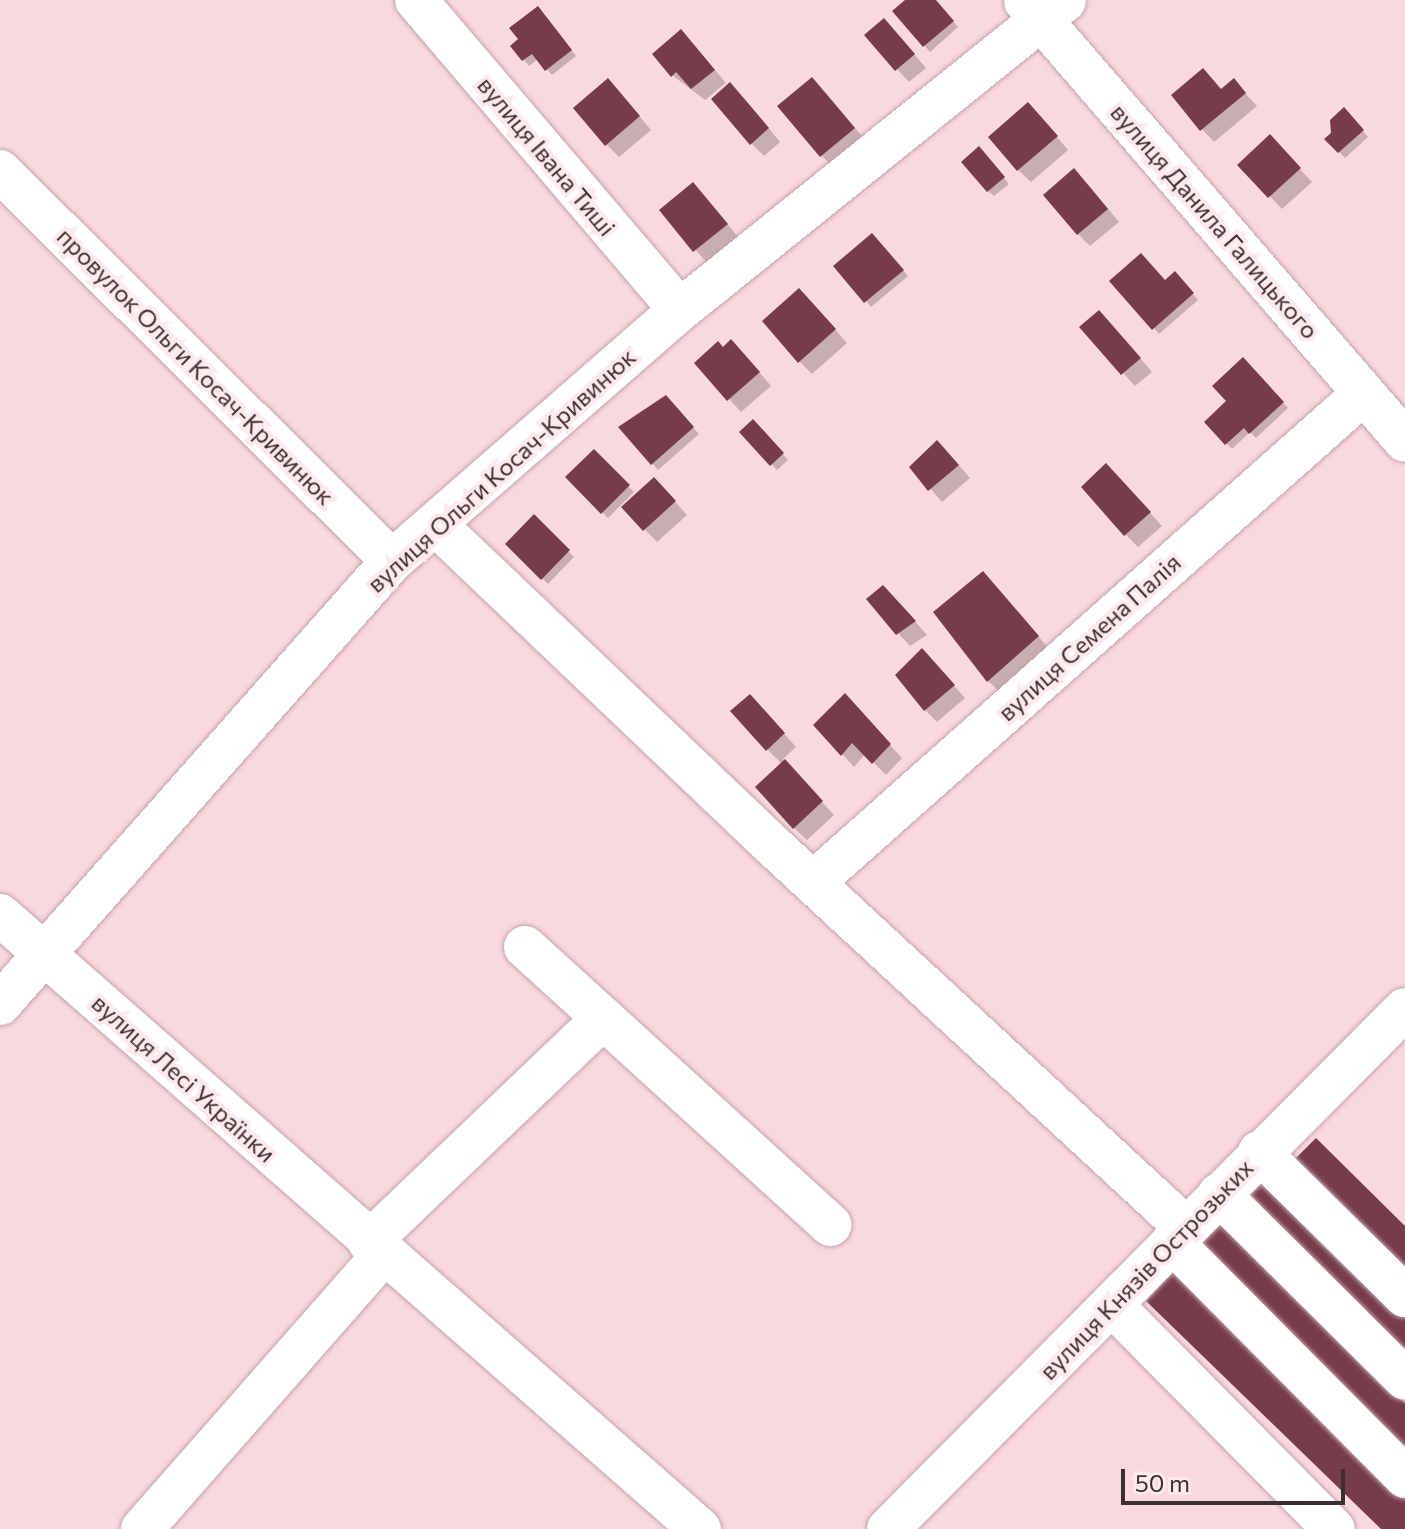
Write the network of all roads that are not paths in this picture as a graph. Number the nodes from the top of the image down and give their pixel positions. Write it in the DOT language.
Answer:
graph roads {
  1 [pos="416,0"];
  2 [pos="1044,7"];
  3 [pos="0,171"];
  4 [pos="680,310"];
  5 [pos="1363,394"];
  6 [pos="1405,441"];
  7 [pos="436,525"];
  8 [pos="392,561"];
  9 [pos="816,880"];
  10 [pos="0,915"];
  11 [pos="525,947"];
  12 [pos="41,952"];
  13 [pos="0,1004"];
  14 [pos="1405,1009"];
  15 [pos="603,1018"];
  16 [pos="1259,1152"];
  17 [pos="1219,1194"];
  18 [pos="831,1225"];
  19 [pos="1179,1235"];
  20 [pos="376,1248"];
  21 [pos="1405,1296"];
  22 [pos="1113,1306"];
  23 [pos="1405,1379"];
  24 [pos="1405,1477"];
  25 [pos="142,1529"];
  26 [pos="700,1529"];
  27 [pos="888,1529"];
  28 [pos="1334,1529"];
  1 -- 4 [label="street, вулиця Івана Тиші"];
  2 -- 4 [label="street, вулиця Ольги Косач-Кривинюк"];
  2 -- 5 [label="street, вулиця Данила Галицького"];
  3 -- 8 [label="street, провулок Ольги Косач-Кривинюк"];
  4 -- 7 [label="street, вулиця Ольги Косач-Кривинюк"];
  5 -- 6 [label="street, вулиця Данила Галицького"];
  5 -- 9 [label="street, вулиця Семена Палія"];
  7 -- 8 [label="street, вулиця Ольги Косач-Кривинюк"];
  7 -- 9 [label="street"];
  8 -- 12 [label="street, вулиця Ольги Косач-Кривинюк"];
  9 -- 19 [label="street"];
  10 -- 12 [label="street, вулиця Лесі Українки"];
  11 -- 15 [label="street"];
  12 -- 13 [label="street, вулиця Ольги Косач-Кривинюк"];
  12 -- 20 [label="street, вулиця Лесі Українки"];
  14 -- 16 [label="street, вулиця Князів Острозьких"];
  15 -- 18 [label="street"];
  15 -- 20 [label="street"];
  16 -- 17 [label="street, вулиця Князів Острозьких"];
  16 -- 21 [label="street"];
  17 -- 19 [label="street, вулиця Князів Острозьких"];
  17 -- 23 [label="street"];
  19 -- 22 [label="street, вулиця Князів Острозьких"];
  19 -- 24 [label="street"];
  20 -- 25 [label="street"];
  20 -- 26 [label="street, вулиця Лесі Українки"];
  22 -- 27 [label="street, вулиця Князів Острозьких"];
  22 -- 28 [label="street"];
}
